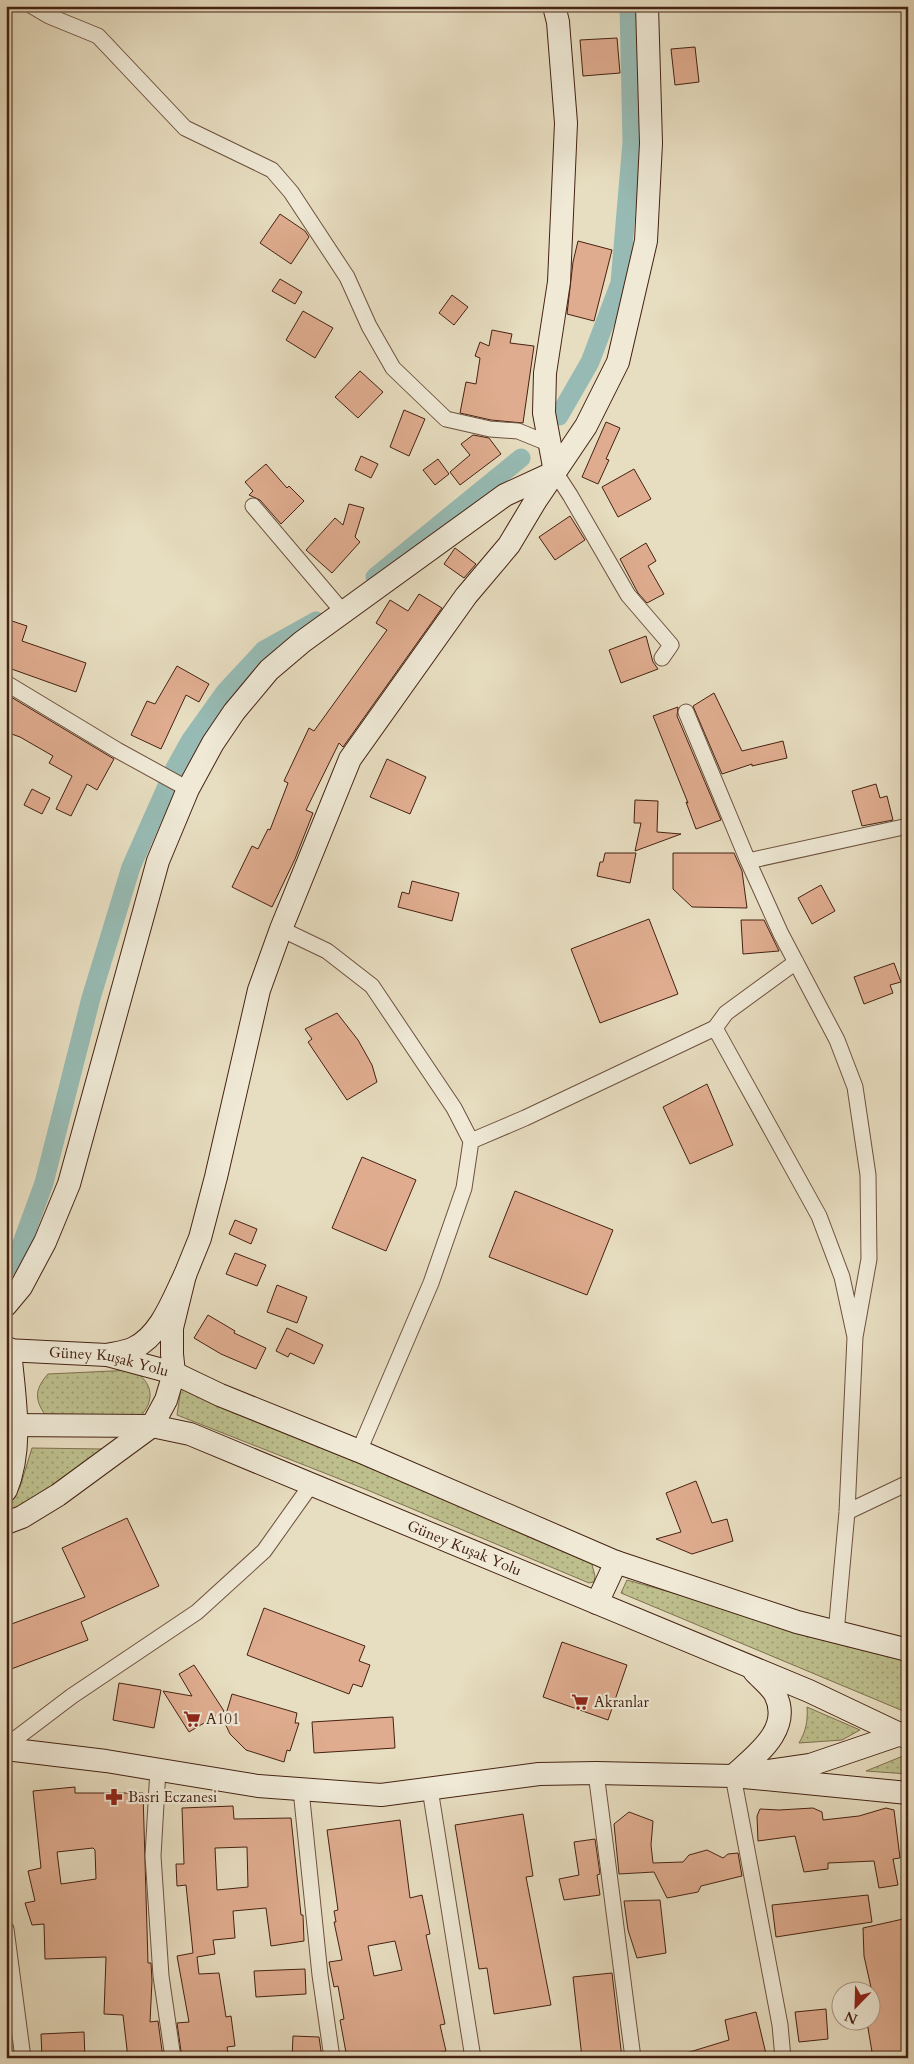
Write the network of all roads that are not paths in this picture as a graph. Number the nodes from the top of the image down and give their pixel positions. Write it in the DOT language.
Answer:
graph roads {
  1 [pos="32,6"];
  2 [pos="554,6"];
  3 [pos="647,6"];
  4 [pos="550,444"];
  5 [pos="555,472"];
  6 [pos="253,506"];
  7 [pos="343,612"];
  8 [pos="662,658"];
  9 [pos="6,683"];
  10 [pos="686,712"];
  11 [pos="185,787"];
  12 [pos="908,826"];
  13 [pos="748,861"];
  14 [pos="281,929"];
  15 [pos="796,962"];
  16 [pos="715,1028"];
  17 [pos="471,1141"];
  18 [pos="185,1275"];
  19 [pos="6,1305"];
  20 [pos="855,1337"];
  21 [pos="8,1349"];
  22 [pos="107,1356"];
  23 [pos="174,1374"];
  24 [pos="11,1425"];
  25 [pos="152,1426"];
  26 [pos="359,1451"];
  27 [pos="311,1484"];
  28 [pos="908,1484"];
  29 [pos="6,1490"];
  30 [pos="847,1512"];
  31 [pos="6,1523"];
  32 [pos="616,1562"];
  33 [pos="597,1602"];
  34 [pos="836,1633"];
  35 [pos="908,1650"];
  36 [pos="748,1665"];
  37 [pos="905,1734"];
  38 [pos="6,1748"];
  39 [pos="158,1769"];
  40 [pos="596,1773"];
  41 [pos="733,1776"];
  42 [pos="430,1789"];
  43 [pos="301,1790"];
  44 [pos="908,1793"];
  45 [pos="6,1929"];
  46 [pos="11,1998"];
  47 [pos="22,2058"];
  48 [pos="173,2058"];
  49 [pos="332,2058"];
  50 [pos="473,2058"];
  51 [pos="633,2058"];
  52 [pos="783,2058"];
  1 -- 4 [label="street"];
  2 -- 4 [label="main road"];
  3 -- 5 [label="main road"];
  4 -- 5 [label="main road"];
  5 -- 7 [label="main road"];
  5 -- 8 [label="street"];
  5 -- 14 [label="main road"];
  6 -- 7 [label="street"];
  7 -- 11 [label="main road"];
  9 -- 11 [label="street"];
  10 -- 13 [label="street"];
  11 -- 19 [label="main road"];
  12 -- 13 [label="street"];
  13 -- 15 [label="street"];
  14 -- 17 [label="street"];
  14 -- 18 [label="main road"];
  15 -- 16 [label="street"];
  15 -- 20 [label="street"];
  16 -- 17 [label="street"];
  16 -- 20 [label="street"];
  17 -- 26 [label="street"];
  18 -- 22 [label="main road"];
  18 -- 23 [label="main road"];
  20 -- 30 [label="street"];
  21 -- 22 [label="main road, Güney Kuşak Yolu"];
  21 -- 24 [label="main road"];
  22 -- 23 [label="main road, Güney Kuşak Yolu"];
  23 -- 25 [label="main road"];
  23 -- 26 [label="main road, Güney Kuşak Yolu"];
  24 -- 25 [label="main road, Güney Kuşak Yolu"];
  24 -- 29 [label="main road"];
  25 -- 27 [label="main road, Güney Kuşak Yolu"];
  25 -- 31 [label="main road"];
  26 -- 32 [label="main road, Güney Kuşak Yolu"];
  27 -- 33 [label="main road, Güney Kuşak Yolu"];
  27 -- 38 [label="street"];
  28 -- 30 [label="street"];
  30 -- 34 [label="street"];
  32 -- 33 [label="main road"];
  32 -- 34 [label="main road, Güney Kuşak Yolu"];
  33 -- 36 [label="main road, Güney Kuşak Yolu"];
  34 -- 35 [label="main road, Güney Kuşak Yolu"];
  36 -- 37 [label="main road, Güney Kuşak Yolu"];
  36 -- 41 [label="main road"];
  37 -- 41 [label="main road"];
  38 -- 39 [label="main road"];
  39 -- 43 [label="main road"];
  39 -- 48 [label="street"];
  40 -- 41 [label="main road"];
  40 -- 42 [label="main road"];
  40 -- 51 [label="street"];
  41 -- 44 [label="main road"];
  41 -- 52 [label="street"];
  42 -- 43 [label="main road"];
  42 -- 50 [label="street"];
  43 -- 49 [label="street"];
  45 -- 46 [label="street"];
  46 -- 47 [label="street"];
}
